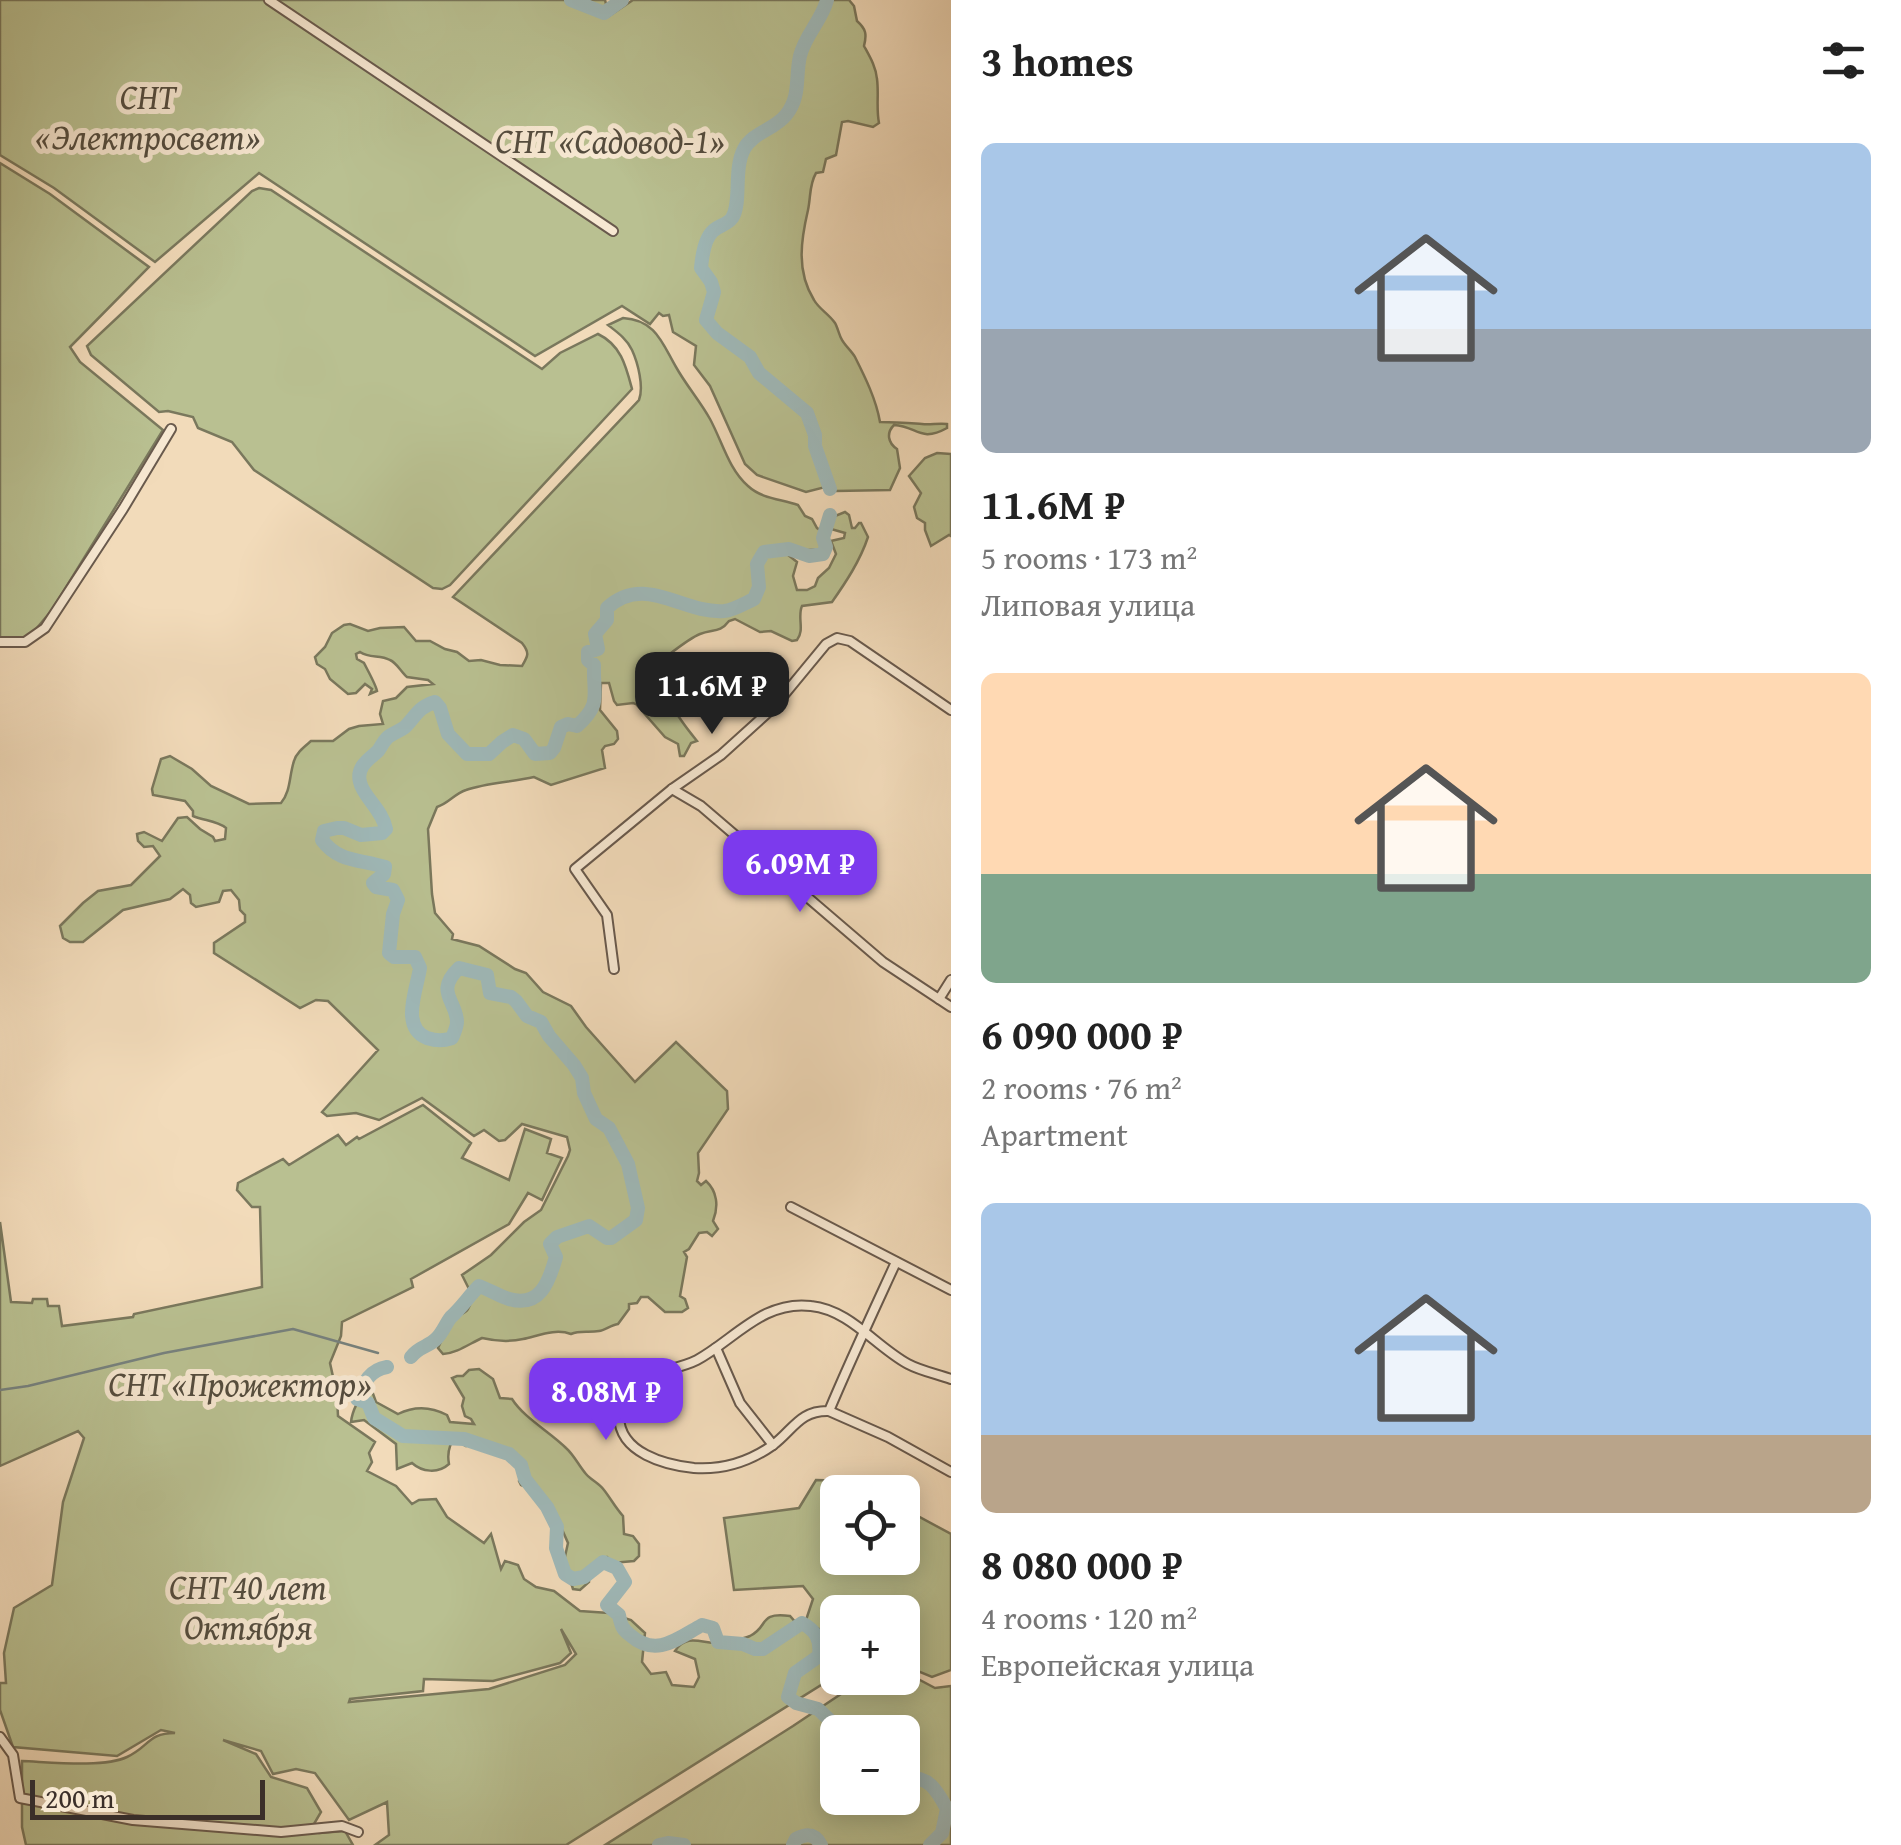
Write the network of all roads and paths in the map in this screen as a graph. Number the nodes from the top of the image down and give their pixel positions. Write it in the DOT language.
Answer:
graph roads {
  1 [pos="270,0"];
  2 [pos="613,231"];
  3 [pos="170,430"];
  4 [pos="0,642"];
  5 [pos="951,710"];
  6 [pos="672,788"];
  7 [pos="614,970"];
  8 [pos="951,980"];
  9 [pos="939,1000"];
  10 [pos="951,1007"];
  11 [pos="790,1207"];
  12 [pos="896,1262"];
  13 [pos="951,1290"];
  14 [pos="865,1331"];
  15 [pos="716,1348"];
  16 [pos="951,1379"];
  17 [pos="829,1412"];
  18 [pos="773,1445"];
  19 [pos="951,1472"];
  20 [pos="0,1738"];
  21 [pos="358,1832"];
  1 -- 2 [label="street"];
  3 -- 4 [label="street"];
  5 -- 6 [label="street"];
  6 -- 7 [label="street"];
  6 -- 9 [label="street"];
  8 -- 9 [label="street"];
  9 -- 10 [label="street"];
  11 -- 12 [label="street"];
  12 -- 13 [label="street"];
  12 -- 14 [label="street"];
  14 -- 15 [label="street"];
  14 -- 16 [label="street"];
  14 -- 17 [label="street"];
  15 -- 18 [label="street"];
  15 -- 18 [label="street"];
  17 -- 18 [label="street"];
  17 -- 19 [label="street"];
  20 -- 21 [label="street"];
}
